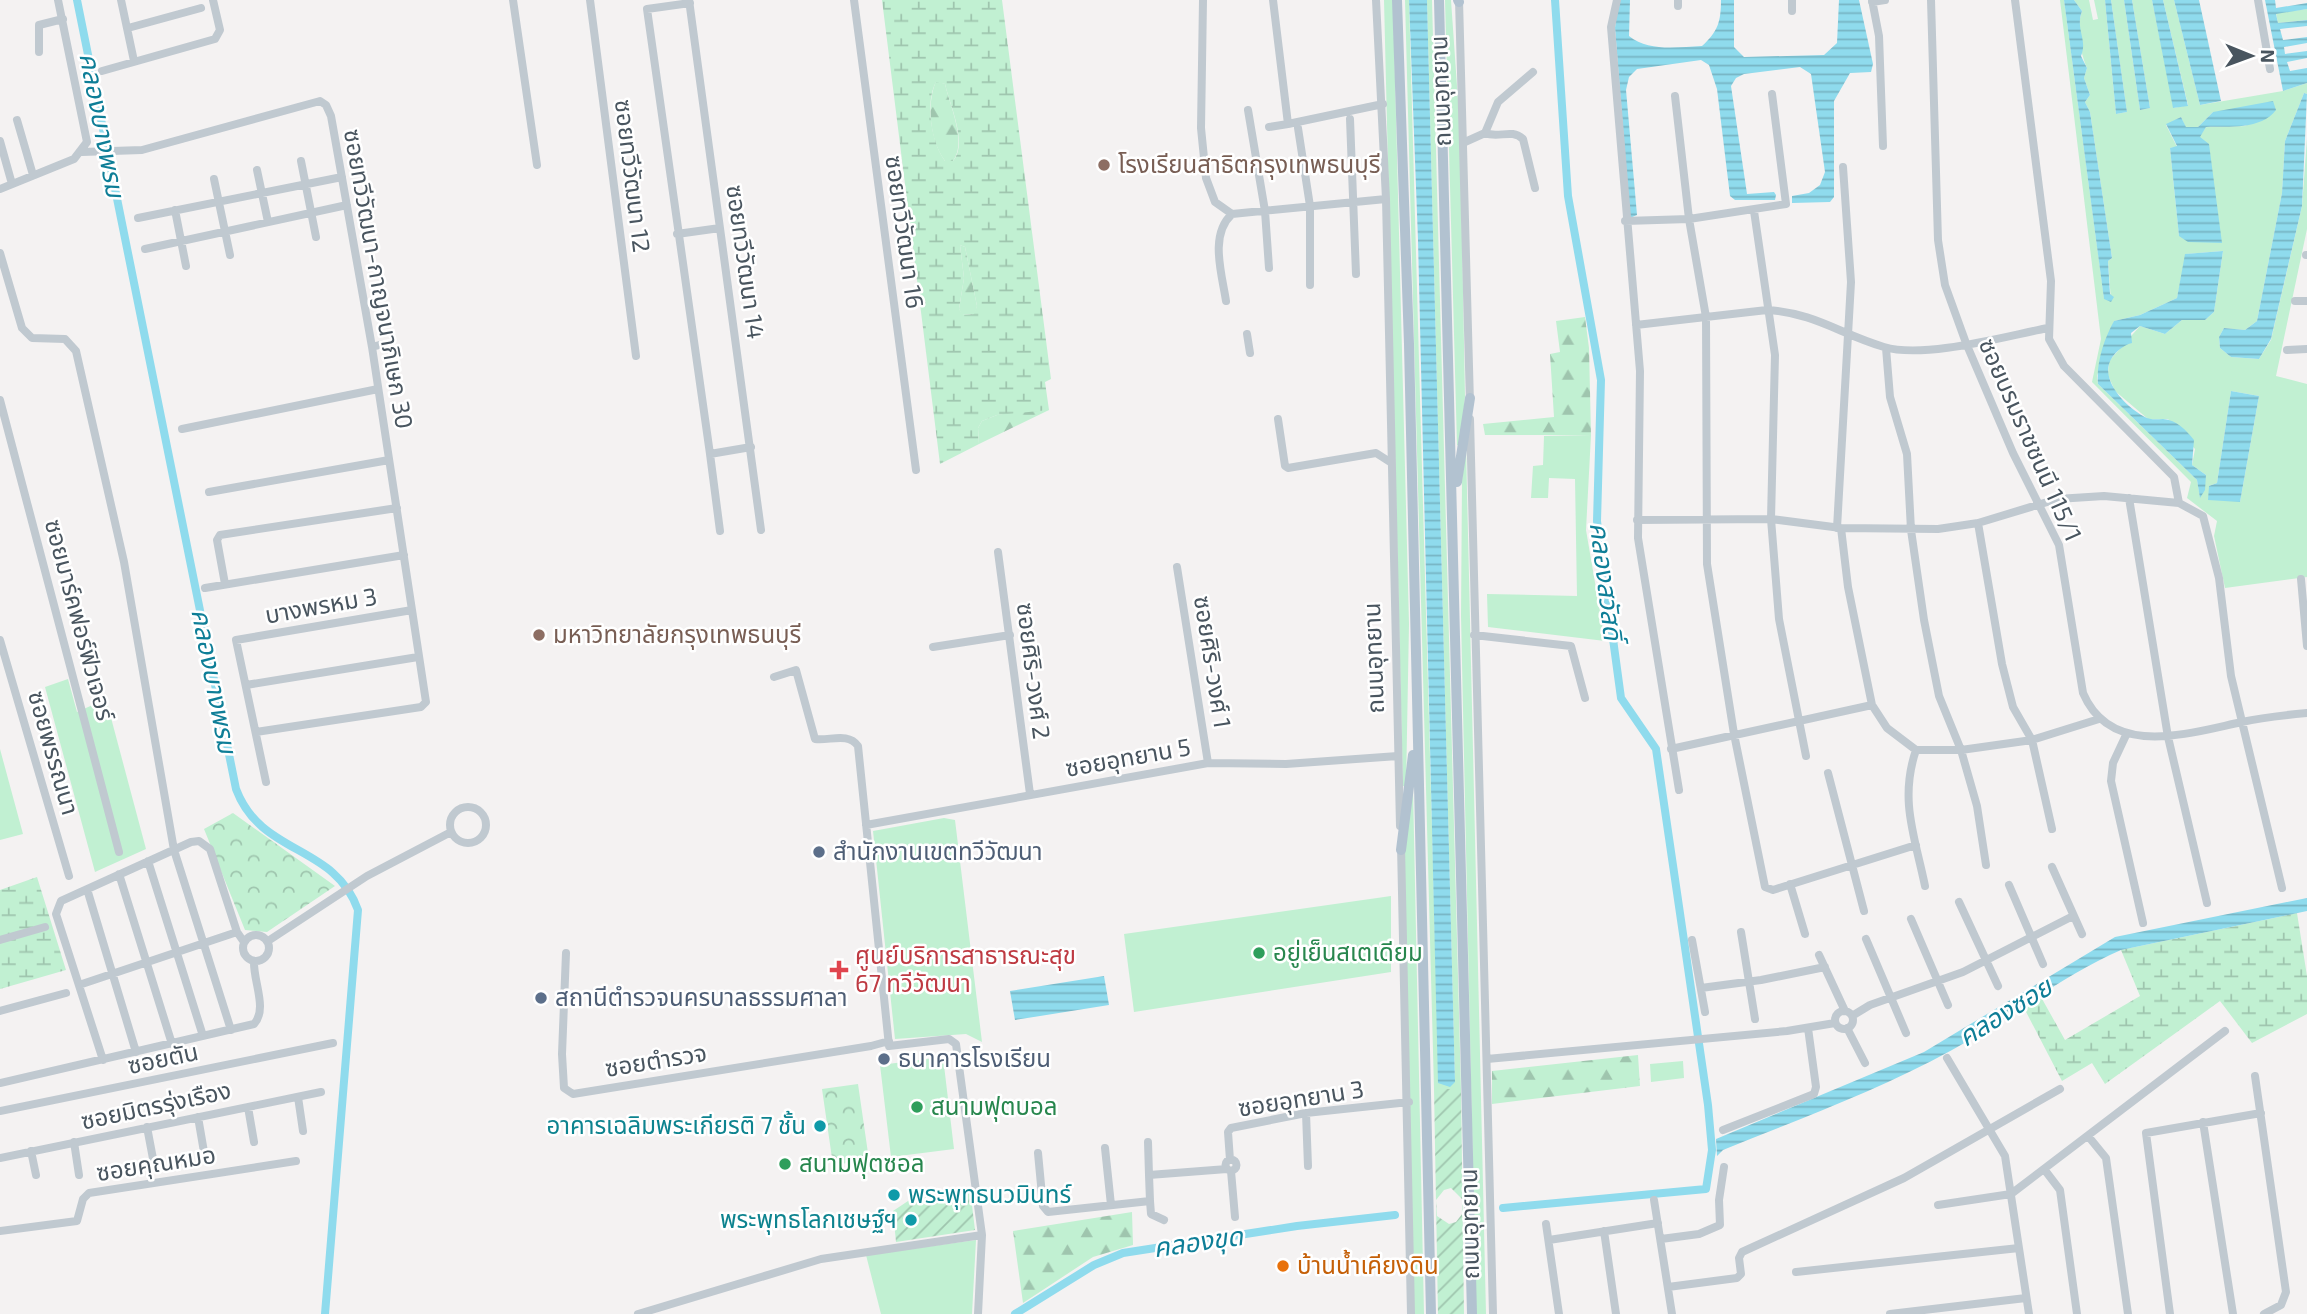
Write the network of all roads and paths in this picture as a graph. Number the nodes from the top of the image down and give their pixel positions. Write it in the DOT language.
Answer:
graph roads {
  1 [pos="58,0"];
  2 [pos="121,0"];
  3 [pos="213,0"];
  4 [pos="513,0"];
  5 [pos="590,0"];
  6 [pos="854,0"];
  7 [pos="1203,0"];
  8 [pos="1273,0"];
  9 [pos="1376,0"];
  10 [pos="1397,0"];
  11 [pos="1440,0"];
  12 [pos="1617,0"];
  13 [pos="1792,0"];
  14 [pos="1885,0"];
  15 [pos="1931,0"];
  16 [pos="2015,0"];
  17 [pos="2258,0"];
  18 [pos="689,1"];
  19 [pos="1459,1"];
  20 [pos="1872,1"];
  21 [pos="647,4"];
  22 [pos="201,8"];
  23 [pos="1792,11"];
  24 [pos="63,19"];
  25 [pos="128,28"];
  26 [pos="39,52"];
  27 [pos="135,61"];
  28 [pos="2270,69"];
  29 [pos="102,71"];
  30 [pos="1532,72"];
  31 [pos="1772,94"];
  32 [pos="1675,96"];
  33 [pos="1382,104"];
  34 [pos="1248,110"];
  35 [pos="1350,119"];
  36 [pos="17,120"];
  37 [pos="1288,124"];
  38 [pos="1269,127"];
  39 [pos="1298,128"];
  40 [pos="1485,134"];
  41 [pos="0,141"];
  42 [pos="1465,142"];
  43 [pos="1883,146"];
  44 [pos="82,152"];
  45 [pos="301,161"];
  46 [pos="537,164"];
  47 [pos="1843,167"];
  48 [pos="257,170"];
  49 [pos="33,175"];
  50 [pos="342,177"];
  51 [pos="214,179"];
  52 [pos="12,184"];
  53 [pos="305,185"];
  54 [pos="1535,188"];
  55 [pos="0,189"];
  56 [pos="263,193"];
  57 [pos="1386,199"];
  58 [pos="219,202"];
  59 [pos="1355,204"];
  60 [pos="347,205"];
  61 [pos="1310,206"];
  62 [pos="175,210"];
  63 [pos="1265,211"];
  64 [pos="1754,211"];
  65 [pos="311,213"];
  66 [pos="1232,214"];
  67 [pos="138,218"];
  68 [pos="1689,219"];
  69 [pos="1625,221"];
  70 [pos="268,222"];
  71 [pos="720,228"];
  72 [pos="225,231"];
  73 [pos="677,234"];
  74 [pos="316,237"];
  75 [pos="181,241"];
  76 [pos="145,248"];
  77 [pos="0,253"];
  78 [pos="230,255"];
  79 [pos="186,266"];
  80 [pos="1269,268"];
  81 [pos="1356,274"];
  82 [pos="1310,285"];
  83 [pos="2307,300"];
  84 [pos="2295,301"];
  85 [pos="1226,302"];
  86 [pos="1767,310"];
  87 [pos="1706,317"];
  88 [pos="1636,325"];
  89 [pos="2048,328"];
  90 [pos="1247,334"];
  91 [pos="1849,334"];
  92 [pos="1966,343"];
  93 [pos="383,344"];
  94 [pos="372,347"];
  95 [pos="1886,348"];
  96 [pos="2307,349"];
  97 [pos="2287,350"];
  98 [pos="1250,353"];
  99 [pos="636,356"];
  100 [pos="378,389"];
  101 [pos="1470,398"];
  102 [pos="0,400"];
  103 [pos="1278,419"];
  104 [pos="182,429"];
  105 [pos="751,447"];
  106 [pos="710,454"];
  107 [pos="389,460"];
  108 [pos="1390,462"];
  109 [pos="916,470"];
  110 [pos="209,492"];
  111 [pos="2129,498"];
  112 [pos="2179,503"];
  113 [pos="2037,504"];
  114 [pos="397,508"];
  115 [pos="1453,511"];
  116 [pos="1706,519"];
  117 [pos="1772,519"];
  118 [pos="1637,520"];
  119 [pos="1978,523"];
  120 [pos="1839,528"];
  121 [pos="761,530"];
  122 [pos="1911,530"];
  123 [pos="720,531"];
  124 [pos="998,552"];
  125 [pos="404,555"];
  126 [pos="1177,567"];
  127 [pos="2301,579"];
  128 [pos="225,584"];
  129 [pos="205,588"];
  130 [pos="412,610"];
  131 [pos="1010,635"];
  132 [pos="1474,635"];
  133 [pos="0,640"];
  134 [pos="2307,646"];
  135 [pos="933,647"];
  136 [pos="418,657"];
  137 [pos="774,677"];
  138 [pos="246,685"];
  139 [pos="1585,698"];
  140 [pos="1872,705"];
  141 [pos="2307,713"];
  142 [pos="2099,719"];
  143 [pos="1798,721"];
  144 [pos="2242,722"];
  145 [pos="256,732"];
  146 [pos="2127,733"];
  147 [pos="1734,734"];
  148 [pos="1417,737"];
  149 [pos="2168,737"];
  150 [pos="2032,740"];
  151 [pos="1671,749"];
  152 [pos="1916,750"];
  153 [pos="1961,750"];
  154 [pos="1398,756"];
  155 [pos="1807,756"];
  156 [pos="1208,764"];
  157 [pos="1828,774"];
  158 [pos="266,782"];
  159 [pos="1679,790"];
  160 [pos="1030,794"];
  161 [pos="866,825"];
  162 [pos="2052,829"];
  163 [pos="451,832"];
  164 [pos="1916,845"];
  165 [pos="174,850"];
  166 [pos="1401,850"];
  167 [pos="118,852"];
  168 [pos="148,861"];
  169 [pos="1986,865"];
  170 [pos="1852,866"];
  171 [pos="2052,867"];
  172 [pos="119,874"];
  173 [pos="69,876"];
  174 [pos="1790,884"];
  175 [pos="2009,885"];
  176 [pos="1924,886"];
  177 [pos="2282,888"];
  178 [pos="87,889"];
  179 [pos="1959,902"];
  180 [pos="2207,903"];
  181 [pos="1864,911"];
  182 [pos="2073,916"];
  183 [pos="1911,919"];
  184 [pos="2143,923"];
  185 [pos="45,927"];
  186 [pos="237,932"];
  187 [pos="1741,932"];
  188 [pos="1805,934"];
  189 [pos="2082,934"];
  190 [pos="2032,937"];
  191 [pos="1866,939"];
  192 [pos="0,940"];
  193 [pos="1692,940"];
  194 [pos="268,941"];
  195 [pos="244,942"];
  196 [pos="203,944"];
  197 [pos="177,953"];
  198 [pos="566,953"];
  199 [pos="1819,954"];
  200 [pos="1986,960"];
  201 [pos="254,961"];
  202 [pos="147,963"];
  203 [pos="2043,964"];
  204 [pos="1825,967"];
  205 [pos="113,974"];
  206 [pos="1749,982"];
  207 [pos="1938,982"];
  208 [pos="79,985"];
  209 [pos="1998,986"];
  210 [pos="1701,988"];
  211 [pos="66,993"];
  212 [pos="1891,997"];
  213 [pos="1948,1004"];
  214 [pos="0,1011"];
  215 [pos="1705,1012"];
  216 [pos="1849,1014"];
  217 [pos="1755,1019"];
  218 [pos="1835,1023"];
  219 [pos="1808,1028"];
  220 [pos="1847,1028"];
  221 [pos="231,1030"];
  222 [pos="2225,1031"];
  223 [pos="1906,1033"];
  224 [pos="203,1036"];
  225 [pos="889,1041"];
  226 [pos="333,1043"];
  227 [pos="172,1044"];
  228 [pos="136,1052"];
  229 [pos="1947,1058"];
  230 [pos="1487,1059"];
  231 [pos="103,1060"];
  232 [pos="1865,1063"];
  233 [pos="2255,1076"];
  234 [pos="0,1083"];
  235 [pos="2060,1089"];
  236 [pos="321,1092"];
  237 [pos="298,1097"];
  238 [pos="1409,1102"];
  239 [pos="248,1107"];
  240 [pos="0,1111"];
  241 [pos="1306,1113"];
  242 [pos="2261,1113"];
  243 [pos="198,1117"];
  244 [pos="2203,1122"];
  245 [pos="147,1127"];
  246 [pos="1723,1130"];
  247 [pos="1990,1130"];
  248 [pos="303,1131"];
  249 [pos="2088,1136"];
  250 [pos="74,1142"];
  251 [pos="254,1142"];
  252 [pos="1148,1142"];
  253 [pos="1105,1148"];
  254 [pos="32,1151"];
  255 [pos="204,1152"];
  256 [pos="1038,1153"];
  257 [pos="0,1157"];
  258 [pos="296,1161"];
  259 [pos="154,1164"];
  260 [pos="1308,1166"];
  261 [pos="1724,1167"];
  262 [pos="2044,1169"];
  263 [pos="1229,1170"];
  264 [pos="36,1175"];
  265 [pos="79,1175"];
  266 [pos="1149,1175"];
  267 [pos="2011,1194"];
  268 [pos="1654,1200"];
  269 [pos="1150,1202"];
  270 [pos="1111,1205"];
  271 [pos="1938,1205"];
  272 [pos="1235,1217"];
  273 [pos="1164,1220"];
  274 [pos="1658,1223"];
  275 [pos="1546,1224"];
  276 [pos="0,1231"];
  277 [pos="1604,1231"];
  278 [pos="982,1235"];
  279 [pos="1661,1239"];
  280 [pos="1549,1240"];
  281 [pos="2019,1248"];
  282 [pos="1797,1272"];
  283 [pos="1668,1287"];
  284 [pos="2026,1298"];
  285 [pos="638,1314"];
  286 [pos="978,1314"];
  287 [pos="1411,1314"];
  288 [pos="1431,1314"];
  289 [pos="1472,1314"];
  290 [pos="1493,1314"];
  291 [pos="1559,1314"];
  292 [pos="1616,1314"];
  293 [pos="1672,1314"];
  294 [pos="1890,1314"];
  295 [pos="2029,1314"];
  296 [pos="2077,1314"];
  297 [pos="2128,1314"];
  298 [pos="2170,1314"];
  299 [pos="2233,1314"];
  300 [pos="2264,1314"];
  1 -- 24 [label="street"];
  2 -- 25 [label="street"];
  3 -- 27 [label="street"];
  4 -- 46 [label="street"];
  5 -- 99 [label="street, ซอยทวีวัฒนา 12"];
  6 -- 109 [label="street, ซอยทวีวัฒนา 16"];
  7 -- 66 [label="street"];
  8 -- 37 [label="street"];
  9 -- 33 [label="street, ถนนอุทยาน"];
  10 -- 148 [label="main road, ถนนอุทยาน"];
  11 -- 115 [label="main road, ถนนอุทยาน"];
  12 -- 69 [label="street"];
  13 -- 23 [label="street"];
  14 -- 20 [label="street"];
  15 -- 92 [label="street, ซอยบรมราชชนนี 115/1"];
  16 -- 89 [label="street"];
  17 -- 28 [label="street"];
  18 -- 21 [label="street"];
  18 -- 71 [label="street, ซอยทวีวัฒนา 14"];
  19 -- 42 [label="street, ถนนอุทยาน"];
  20 -- 43 [label="street"];
  21 -- 73 [label="street"];
  22 -- 25 [label="street"];
  24 -- 26 [label="street"];
  24 -- 44 [label="street"];
  25 -- 27 [label="street"];
  27 -- 29 [label="street"];
  30 -- 40 [label="street"];
  31 -- 64 [label="street"];
  32 -- 68 [label="street"];
  33 -- 37 [label="street"];
  33 -- 57 [label="street, ถนนอุทยาน"];
  34 -- 63 [label="street"];
  35 -- 59 [label="street"];
  36 -- 49 [label="street"];
  37 -- 38 [label="street"];
  39 -- 61 [label="street"];
  40 -- 42 [label="street"];
  40 -- 54 [label="street"];
  41 -- 52 [label="street"];
  42 -- 101 [label="street, ถนนอุทยาน"];
  44 -- 49 [label="street"];
  44 -- 50 [label="street, ซอยทวีวัฒนา-กาญจนาภิเษก 30"];
  45 -- 53 [label="street"];
  47 -- 91 [label="street"];
  48 -- 56 [label="street"];
  49 -- 52 [label="street"];
  50 -- 53 [label="street"];
  50 -- 60 [label="street, ซอยทวีวัฒนา-กาญจนาภิเษก 30"];
  51 -- 58 [label="street"];
  52 -- 55 [label="street"];
  53 -- 56 [label="street"];
  53 -- 65 [label="street"];
  56 -- 58 [label="street"];
  56 -- 70 [label="street"];
  57 -- 59 [label="street"];
  57 -- 108 [label="street, ถนนอุทยาน"];
  58 -- 62 [label="street"];
  58 -- 72 [label="street"];
  59 -- 61 [label="street"];
  59 -- 81 [label="street"];
  60 -- 65 [label="street"];
  60 -- 94 [label="street, ซอยทวีวัฒนา-กาญจนาภิเษก 30"];
  61 -- 63 [label="street"];
  61 -- 82 [label="street"];
  62 -- 67 [label="street"];
  62 -- 75 [label="street"];
  63 -- 66 [label="street"];
  63 -- 80 [label="street"];
  64 -- 68 [label="street"];
  64 -- 86 [label="street"];
  65 -- 70 [label="street"];
  65 -- 74 [label="street"];
  66 -- 85 [label="street"];
  68 -- 69 [label="street"];
  68 -- 87 [label="street"];
  69 -- 88 [label="street"];
  70 -- 72 [label="street"];
  71 -- 73 [label="street"];
  71 -- 105 [label="street, ซอยทวีวัฒนา 14"];
  72 -- 75 [label="street"];
  72 -- 78 [label="street"];
  73 -- 106 [label="street"];
  75 -- 76 [label="street"];
  75 -- 79 [label="street"];
  77 -- 165 [label="street"];
  83 -- 84 [label="street"];
  86 -- 87 [label="street"];
  86 -- 91 [label="street"];
  86 -- 117 [label="street"];
  87 -- 88 [label="street"];
  87 -- 116 [label="street"];
  88 -- 118 [label="street"];
  89 -- 92 [label="street"];
  89 -- 112 [label="street"];
  90 -- 98 [label="street"];
  91 -- 95 [label="street"];
  91 -- 120 [label="street"];
  92 -- 95 [label="street"];
  92 -- 113 [label="street, ซอยบรมราชชนนี 115/1"];
  93 -- 94 [label="street"];
  94 -- 100 [label="street, ซอยทวีวัฒนา-กาญจนาภิเษก 30"];
  95 -- 122 [label="street"];
  96 -- 97 [label="street"];
  100 -- 104 [label="street"];
  100 -- 107 [label="street, ซอยทวีวัฒนา-กาญจนาภิเษก 30"];
  101 -- 115 [label="main road"];
  101 -- 132 [label="street, ถนนอุทยาน"];
  102 -- 167 [label="street, ซอยมาร์คฟอร์ฟิวเจอร์"];
  103 -- 108 [label="street"];
  105 -- 106 [label="street"];
  105 -- 121 [label="street, ซอยทวีวัฒนา 14"];
  106 -- 123 [label="street"];
  107 -- 110 [label="street"];
  107 -- 114 [label="street, ซอยทวีวัฒนา-กาญจนาภิเษก 30"];
  108 -- 154 [label="street, ถนนอุทยาน"];
  111 -- 112 [label="street"];
  111 -- 113 [label="street"];
  111 -- 149 [label="street"];
  112 -- 144 [label="street"];
  113 -- 119 [label="street"];
  113 -- 142 [label="street, ซอยบรมราชชนนี 115/1"];
  114 -- 125 [label="street, ซอยทวีวัฒนา-กาญจนาภิเษก 30"];
  114 -- 128 [label="street"];
  115 -- 289 [label="main road, ถนนอุทยาน"];
  116 -- 117 [label="street"];
  116 -- 118 [label="street"];
  116 -- 147 [label="street"];
  117 -- 120 [label="street"];
  117 -- 143 [label="street"];
  118 -- 151 [label="street"];
  119 -- 122 [label="street"];
  119 -- 150 [label="street"];
  120 -- 122 [label="street"];
  120 -- 140 [label="street"];
  122 -- 153 [label="street"];
  124 -- 131 [label="street, ซอยศิริ-วงศ์ 2"];
  125 -- 128 [label="street"];
  125 -- 130 [label="street, ซอยทวีวัฒนา-กาญจนาภิเษก 30"];
  126 -- 156 [label="street, ซอยศิริ-วงศ์ 1"];
  127 -- 134 [label="street"];
  128 -- 129 [label="street"];
  130 -- 136 [label="street, ซอยทวีวัฒนา-กาญจนาภิเษก 30"];
  130 -- 138 [label="street, บางพรหม 3"];
  131 -- 135 [label="street"];
  131 -- 160 [label="street, ซอยศิริ-วงศ์ 2"];
  132 -- 139 [label="street"];
  132 -- 230 [label="street, ถนนอุทยาน"];
  133 -- 173 [label="street, ซอยพรรณนา"];
  136 -- 138 [label="street"];
  136 -- 145 [label="street, ซอยทวีวัฒนา-กาญจนาภิเษก 30"];
  137 -- 161 [label="street"];
  138 -- 145 [label="street"];
  140 -- 143 [label="street"];
  140 -- 152 [label="street"];
  141 -- 144 [label="street"];
  142 -- 146 [label="street"];
  142 -- 150 [label="street"];
  143 -- 147 [label="street"];
  143 -- 155 [label="street"];
  144 -- 149 [label="street"];
  144 -- 177 [label="street"];
  145 -- 158 [label="street"];
  146 -- 149 [label="street"];
  146 -- 184 [label="street"];
  147 -- 151 [label="street"];
  147 -- 174 [label="street"];
  148 -- 166 [label="main road"];
  148 -- 288 [label="main road, ถนนอุทยาน"];
  149 -- 180 [label="street"];
  150 -- 153 [label="street"];
  150 -- 162 [label="street"];
  151 -- 159 [label="street"];
  152 -- 153 [label="street"];
  152 -- 164 [label="street"];
  153 -- 169 [label="street"];
  154 -- 156 [label="street, ซอยอุทยาน 5"];
  154 -- 166 [label="street, ถนนอุทยาน"];
  156 -- 160 [label="street, ซอยอุทยาน 5"];
  157 -- 170 [label="street"];
  160 -- 161 [label="street, ซอยอุทยาน 5"];
  161 -- 225 [label="street"];
  163 -- 163 [label="street"];
  163 -- 194 [label="street"];
  164 -- 170 [label="street"];
  164 -- 176 [label="street"];
  165 -- 168 [label="street"];
  165 -- 186 [label="street"];
  165 -- 196 [label="street"];
  166 -- 238 [label="street, ถนนอุทยาน"];
  168 -- 172 [label="street"];
  168 -- 197 [label="street"];
  170 -- 174 [label="street"];
  170 -- 181 [label="street"];
  171 -- 182 [label="street"];
  172 -- 178 [label="street"];
  172 -- 202 [label="street"];
  174 -- 188 [label="street"];
  175 -- 190 [label="street"];
  178 -- 205 [label="street"];
  178 -- 208 [label="street"];
  179 -- 200 [label="street"];
  182 -- 189 [label="street"];
  182 -- 190 [label="street"];
  183 -- 207 [label="street"];
  185 -- 192 [label="street"];
  186 -- 195 [label="street"];
  186 -- 196 [label="street"];
  187 -- 206 [label="street"];
  190 -- 200 [label="street"];
  190 -- 203 [label="street"];
  191 -- 212 [label="street"];
  193 -- 210 [label="street"];
  194 -- 195 [label="street"];
  194 -- 201 [label="street"];
  195 -- 201 [label="street"];
  196 -- 197 [label="street"];
  196 -- 221 [label="street"];
  197 -- 202 [label="street"];
  197 -- 224 [label="street"];
  198 -- 225 [label="street, ซอยตำรวจ"];
  199 -- 204 [label="street"];
  200 -- 207 [label="street"];
  200 -- 209 [label="street"];
  201 -- 221 [label="street"];
  202 -- 205 [label="street"];
  202 -- 227 [label="street"];
  204 -- 206 [label="street"];
  204 -- 216 [label="street"];
  205 -- 208 [label="street"];
  205 -- 228 [label="street"];
  206 -- 210 [label="street"];
  206 -- 217 [label="street"];
  207 -- 212 [label="street"];
  207 -- 213 [label="street"];
  208 -- 231 [label="street"];
  210 -- 215 [label="street"];
  211 -- 214 [label="street"];
  212 -- 216 [label="street"];
  212 -- 223 [label="street"];
  216 -- 218 [label="street"];
  216 -- 220 [label="street"];
  218 -- 219 [label="street"];
  218 -- 220 [label="street"];
  219 -- 230 [label="street"];
  219 -- 246 [label="street"];
  220 -- 232 [label="street"];
  221 -- 224 [label="street"];
  222 -- 249 [label="street"];
  224 -- 227 [label="street"];
  225 -- 278 [label="street"];
  226 -- 240 [label="street, ซอยตัน"];
  227 -- 228 [label="street"];
  228 -- 231 [label="street"];
  229 -- 247 [label="street"];
  230 -- 290 [label="street, ถนนอุทยาน"];
  231 -- 234 [label="street"];
  233 -- 242 [label="street"];
  235 -- 247 [label="street"];
  236 -- 237 [label="street, ซอยมิตรรุ่งเรือง"];
  237 -- 239 [label="street, ซอยมิตรรุ่งเรือง"];
  237 -- 248 [label="street"];
  238 -- 241 [label="street, ซอยอุทยาน 3"];
  238 -- 287 [label="street, ถนนอุทยาน"];
  239 -- 243 [label="street, ซอยมิตรรุ่งเรือง"];
  239 -- 251 [label="street"];
  241 -- 260 [label="street"];
  241 -- 263 [label="street, ซอยอุทยาน 3"];
  242 -- 244 [label="street"];
  242 -- 300 [label="street"];
  243 -- 245 [label="street, ซอยมิตรรุ่งเรือง"];
  243 -- 255 [label="street"];
  244 -- 298 [label="street"];
  244 -- 299 [label="street"];
  245 -- 250 [label="street, ซอยมิตรรุ่งเรือง"];
  245 -- 259 [label="street"];
  247 -- 267 [label="street"];
  247 -- 283 [label="street"];
  249 -- 262 [label="street"];
  249 -- 297 [label="street"];
  250 -- 254 [label="street, ซอยมิตรรุ่งเรือง"];
  250 -- 265 [label="street"];
  252 -- 266 [label="street"];
  253 -- 270 [label="street"];
  254 -- 257 [label="street, ซอยมิตรรุ่งเรือง"];
  254 -- 264 [label="street"];
  256 -- 270 [label="street"];
  258 -- 276 [label="street, ซอยคุณหมอ"];
  261 -- 279 [label="street"];
  262 -- 267 [label="street"];
  262 -- 296 [label="street"];
  263 -- 266 [label="street"];
  263 -- 272 [label="street"];
  266 -- 269 [label="street"];
  267 -- 271 [label="street"];
  267 -- 281 [label="street"];
  268 -- 274 [label="street"];
  269 -- 270 [label="street"];
  269 -- 273 [label="street"];
  274 -- 277 [label="street"];
  274 -- 279 [label="street"];
  275 -- 280 [label="street"];
  277 -- 280 [label="street"];
  277 -- 292 [label="street"];
  278 -- 285 [label="street"];
  278 -- 286 [label="street"];
  279 -- 283 [label="street"];
  280 -- 291 [label="street"];
  281 -- 282 [label="street"];
  281 -- 284 [label="street"];
  283 -- 293 [label="street"];
  284 -- 294 [label="street"];
  284 -- 295 [label="street"];
}
